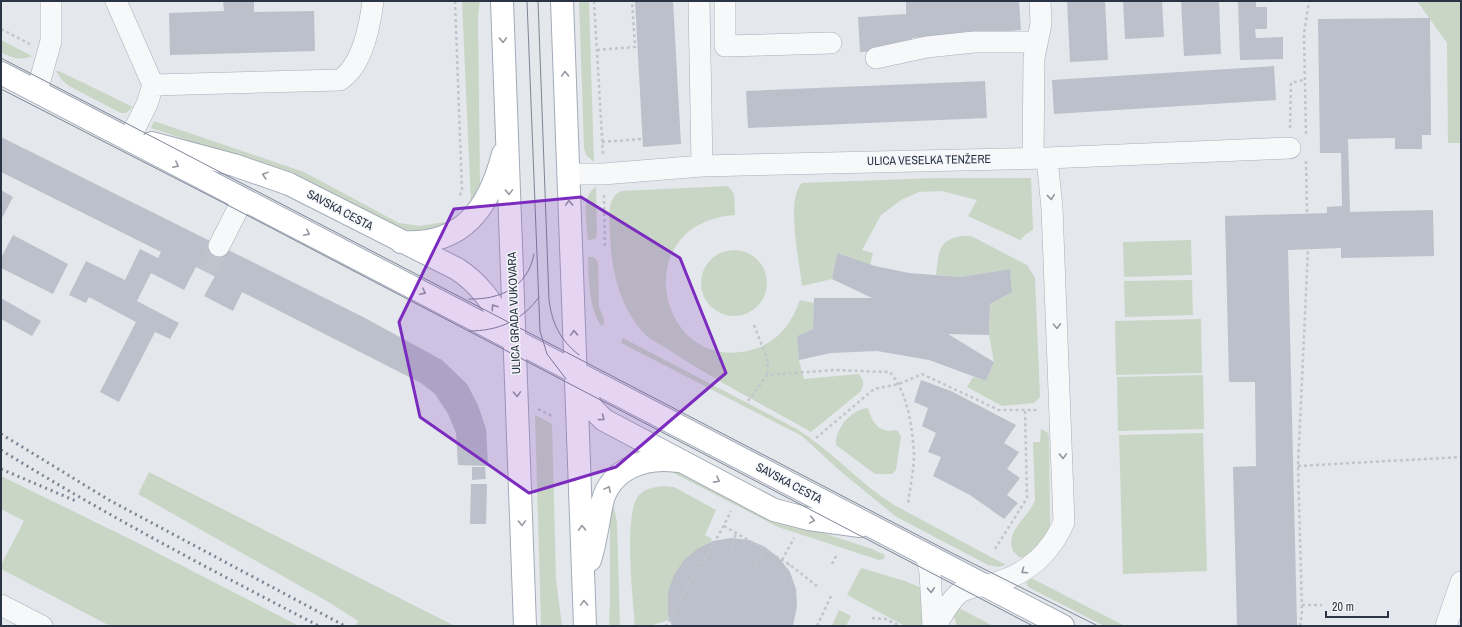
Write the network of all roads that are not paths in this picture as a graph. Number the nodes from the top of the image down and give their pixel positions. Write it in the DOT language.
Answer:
graph roads {
  1 [pos="52,1"];
  2 [pos="116,1"];
  3 [pos="373,1"];
  4 [pos="502,1"];
  5 [pos="562,1"];
  6 [pos="699,1"];
  7 [pos="725,1"];
  8 [pos="1040,1"];
  9 [pos="1037,42"];
  10 [pos="832,43"];
  11 [pos="876,58"];
  12 [pos="1,73"];
  13 [pos="153,84"];
  14 [pos="36,91"];
  15 [pos="507,139"];
  16 [pos="129,140"];
  17 [pos="1301,147"];
  18 [pos="1040,158"];
  19 [pos="702,166"];
  20 [pos="568,174"];
  21 [pos="243,199"];
  22 [pos="401,242"];
  23 [pos="219,246"];
  24 [pos="515,340"];
  25 [pos="576,372"];
  26 [pos="682,462"];
  27 [pos="874,527"];
  28 [pos="926,555"];
  29 [pos="584,580"];
  30 [pos="1461,582"];
  31 [pos="986,585"];
  32 [pos="1,605"];
  33 [pos="42,626"];
  34 [pos="525,626"];
  35 [pos="585,626"];
  36 [pos="934,626"];
  37 [pos="1063,626"];
  38 [pos="1446,626"];
  1 -- 14 [label="street"];
  2 -- 13 [label="street"];
  3 -- 13 [label="street"];
  4 -- 15 [label="main road, ULICA GRADA VUKOVARA, one-way"];
  20 -- 5 [label="main road, one-way"];
  6 -- 19 [label="street"];
  7 -- 10 [label="street"];
  8 -- 9 [label="street"];
  9 -- 11 [label="street"];
  9 -- 18 [label="street"];
  12 -- 14 [label="main road, SAVSKA CESTA"];
  13 -- 16 [label="street"];
  14 -- 16 [label="main road, SAVSKA CESTA"];
  15 -- 22 [label="main road"];
  15 -- 24 [label="main road, ULICA GRADA VUKOVARA, one-way"];
  16 -- 21 [label="main road, SAVSKA CESTA, one-way"];
  22 -- 16 [label="main road, SAVSKA CESTA, one-way"];
  17 -- 18 [label="street, ULICA VESELKA TENŽERE"];
  18 -- 19 [label="street, ULICA VESELKA TENŽERE"];
  18 -- 31 [label="street, one-way"];
  19 -- 20 [label="street, ULICA VESELKA TENŽERE"];
  25 -- 20 [label="main road, one-way"];
  21 -- 23 [label="street"];
  21 -- 24 [label="main road, SAVSKA CESTA, one-way"];
  24 -- 22 [label="main road, SAVSKA CESTA, one-way"];
  24 -- 25 [label="main road, SAVSKA CESTA"];
  24 -- 34 [label="main road, ULICA GRADA VUKOVARA, one-way"];
  25 -- 26 [label="main road, one-way"];
  25 -- 27 [label="main road, SAVSKA CESTA"];
  29 -- 25 [label="main road, one-way"];
  26 -- 27 [label="main road, one-way"];
  29 -- 26 [label="main road, one-way"];
  27 -- 28 [label="main road, SAVSKA CESTA"];
  28 -- 31 [label="main road, SAVSKA CESTA"];
  28 -- 36 [label="street, one-way"];
  35 -- 29 [label="main road, one-way"];
  30 -- 38 [label="street"];
  31 -- 36 [label="street"];
  31 -- 37 [label="main road, SAVSKA CESTA"];
  32 -- 33 [label="street"];
}
